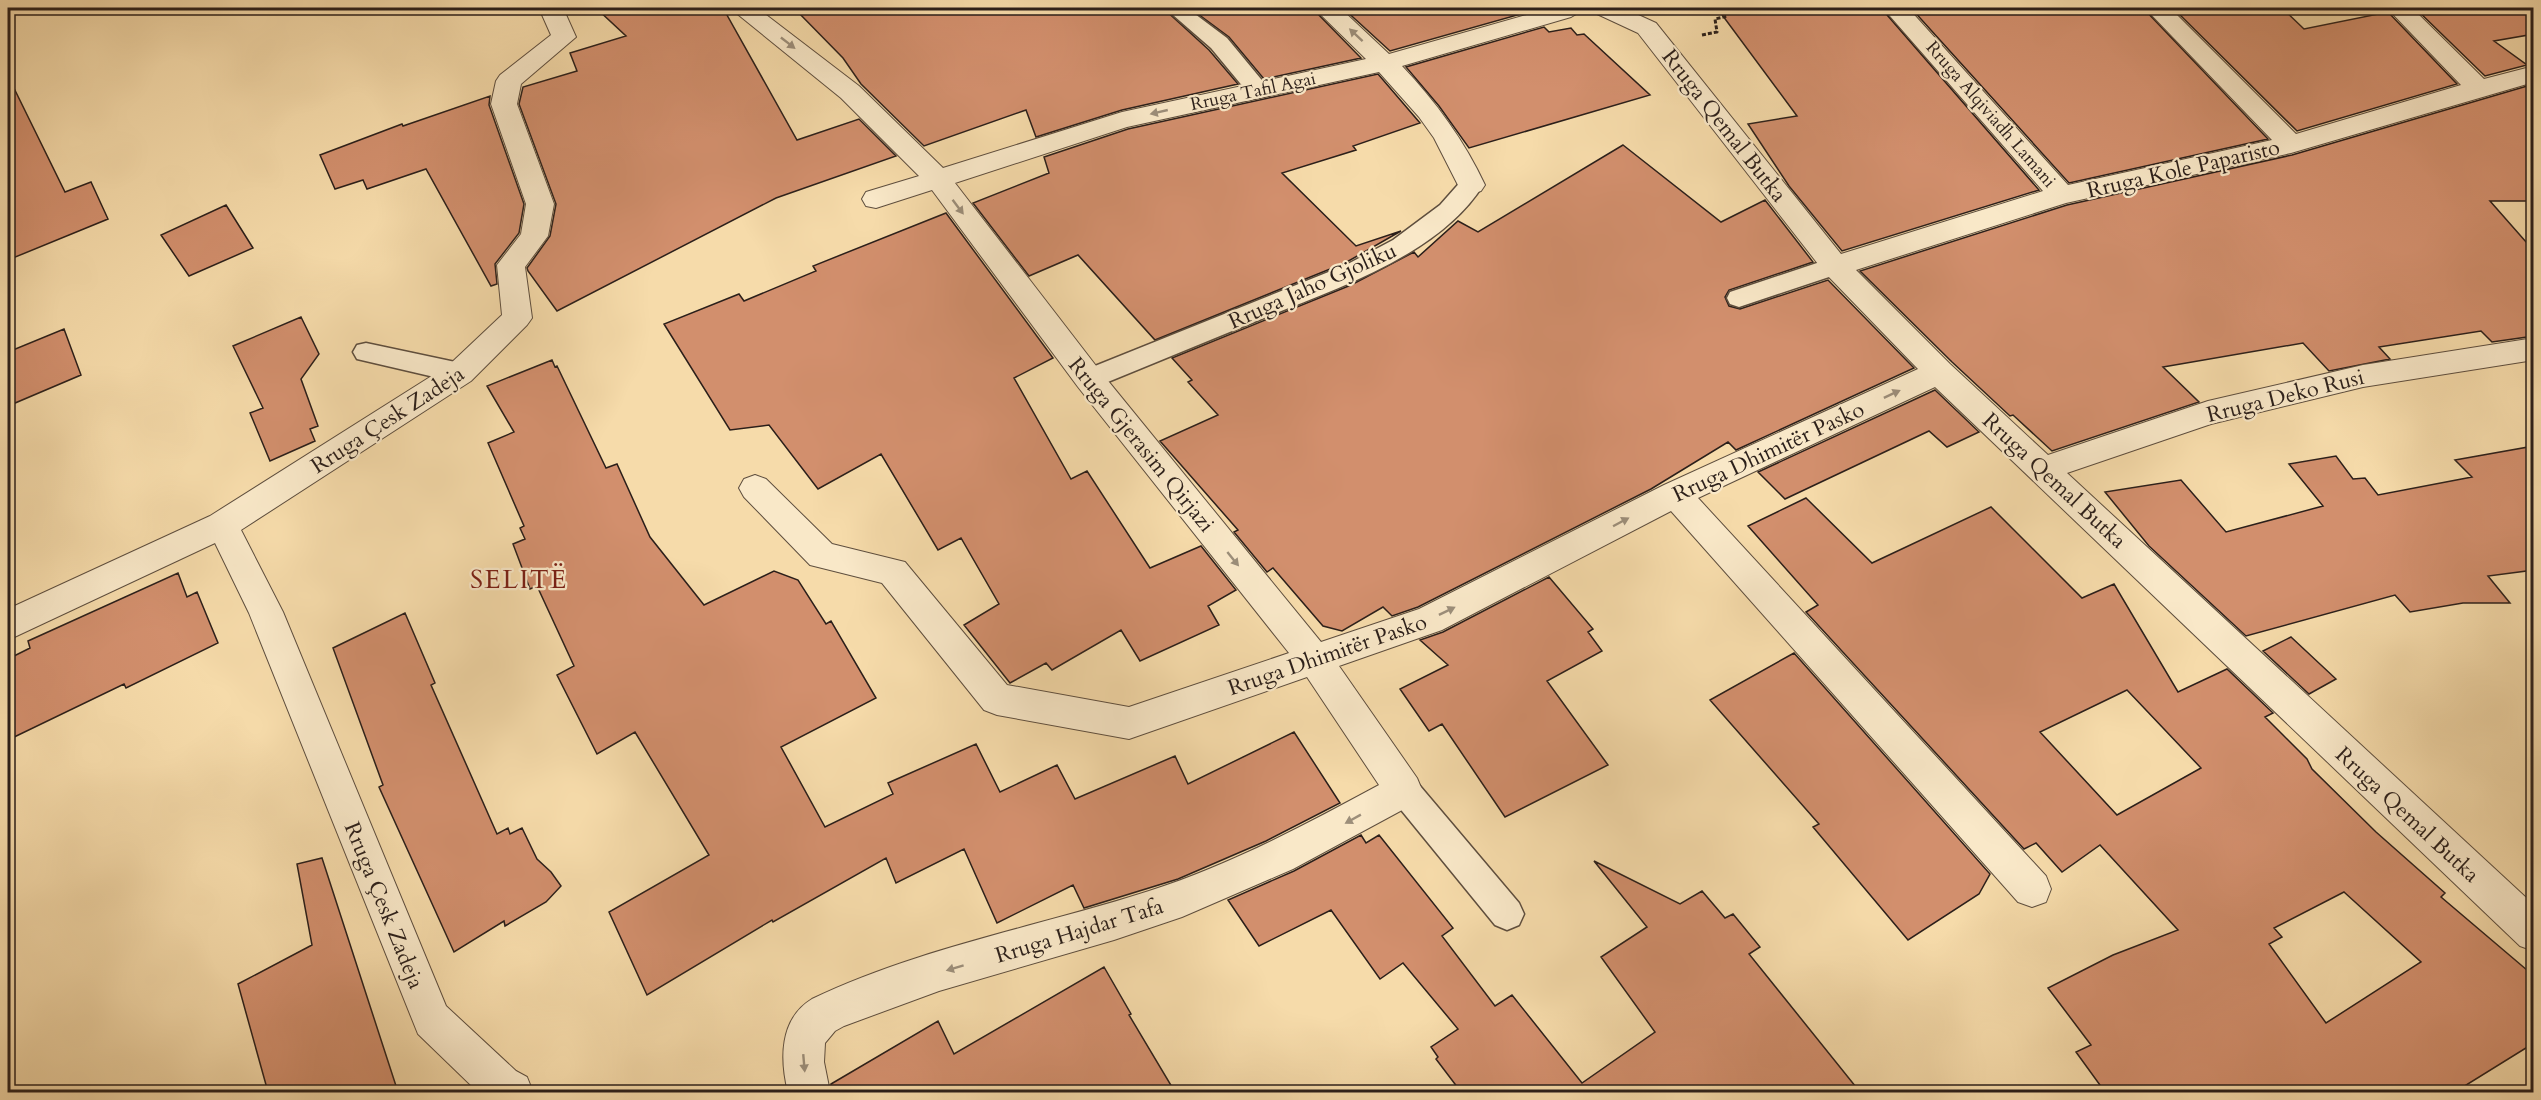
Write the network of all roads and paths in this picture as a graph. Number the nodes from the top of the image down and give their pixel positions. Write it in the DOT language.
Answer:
graph roads {
  1 [pos="551,8"];
  2 [pos="742,8"];
  3 [pos="1175,8"];
  4 [pos="1326,8"];
  5 [pos="1569,8"];
  6 [pos="1604,8"];
  7 [pos="1895,8"];
  8 [pos="2157,8"];
  9 [pos="2399,8"];
  10 [pos="1728,16"];
  11 [pos="1698,36"];
  12 [pos="1384,63"];
  13 [pos="2534,74"];
  14 [pos="2479,88"];
  15 [pos="1257,89"];
  16 [pos="2291,144"];
  17 [pos="937,178"];
  18 [pos="1471,185"];
  19 [pos="2062,195"];
  20 [pos="876,199"];
  21 [pos="1835,266"];
  22 [pos="1738,298"];
  23 [pos="2534,349"];
  24 [pos="366,352"];
  25 [pos="1939,372"];
  26 [pos="460,373"];
  27 [pos="1089,379"];
  28 [pos="2043,469"];
  29 [pos="755,488"];
  30 [pos="1675,494"];
  31 [pos="222,525"];
  32 [pos="8,625"];
  33 [pos="1313,658"];
  34 [pos="1404,790"];
  35 [pos="2032,889"];
  36 [pos="1507,914"];
  37 [pos="2534,932"];
  38 [pos="512,1092"];
  39 [pos="809,1092"];
  1 -- 26 [label="street, Rruga Çesk Zadeja"];
  2 -- 17 [label="street, Rruga Gjerasim Qirjazi, one-way"];
  3 -- 15 [label="lane"];
  12 -- 4 [label="street, Rruga Jaho Gjoliku, one-way"];
  5 -- 12 [label="street, Rruga Tafil Agai"];
  6 -- 21 [label="street, Rruga Qemal Butka"];
  7 -- 19 [label="street, Rruga Alqiviadh Lamani"];
  8 -- 16 [label="street"];
  9 -- 14 [label="street"];
  10 -- 11 [label="path"];
  12 -- 15 [label="street, Rruga Tafil Agai"];
  12 -- 18 [label="street, Rruga Jaho Gjoliku"];
  13 -- 14 [label="street, Rruga Kole Paparisto"];
  14 -- 16 [label="street, Rruga Kole Paparisto"];
  15 -- 17 [label="street, Rruga Tafil Agai, one-way"];
  16 -- 19 [label="street, Rruga Kole Paparisto"];
  17 -- 20 [label="street, Rruga Tafil Agai"];
  17 -- 27 [label="street, Rruga Gjerasim Qirjazi, one-way"];
  18 -- 27 [label="lane, Rruga Jaho Gjoliku"];
  19 -- 21 [label="street, Rruga Kole Paparisto"];
  21 -- 22 [label="lane"];
  21 -- 25 [label="street, Rruga Qemal Butka"];
  23 -- 28 [label="street, Rruga Deko Rusi"];
  24 -- 26 [label="lane"];
  25 -- 28 [label="street, Rruga Qemal Butka"];
  30 -- 25 [label="street, Rruga Dhimitër Pasko, one-way"];
  26 -- 31 [label="street, Rruga Çesk Zadeja"];
  27 -- 33 [label="street, Rruga Gjerasim Qirjazi, one-way"];
  28 -- 37 [label="street, Rruga Qemal Butka"];
  29 -- 33 [label="street, Rruga Dhimitër Pasko"];
  33 -- 30 [label="street, Rruga Dhimitër Pasko, one-way"];
  30 -- 35 [label="street"];
  31 -- 32 [label="street, Rruga Çesk Zadeja"];
  31 -- 38 [label="street, Rruga Çesk Zadeja"];
  33 -- 34 [label="street, Rruga Gjerasim Qirjazi"];
  34 -- 36 [label="lane, Rruga Gjerasim Qirjazi"];
  34 -- 39 [label="street, Rruga Hajdar Tafa, one-way"];
}
